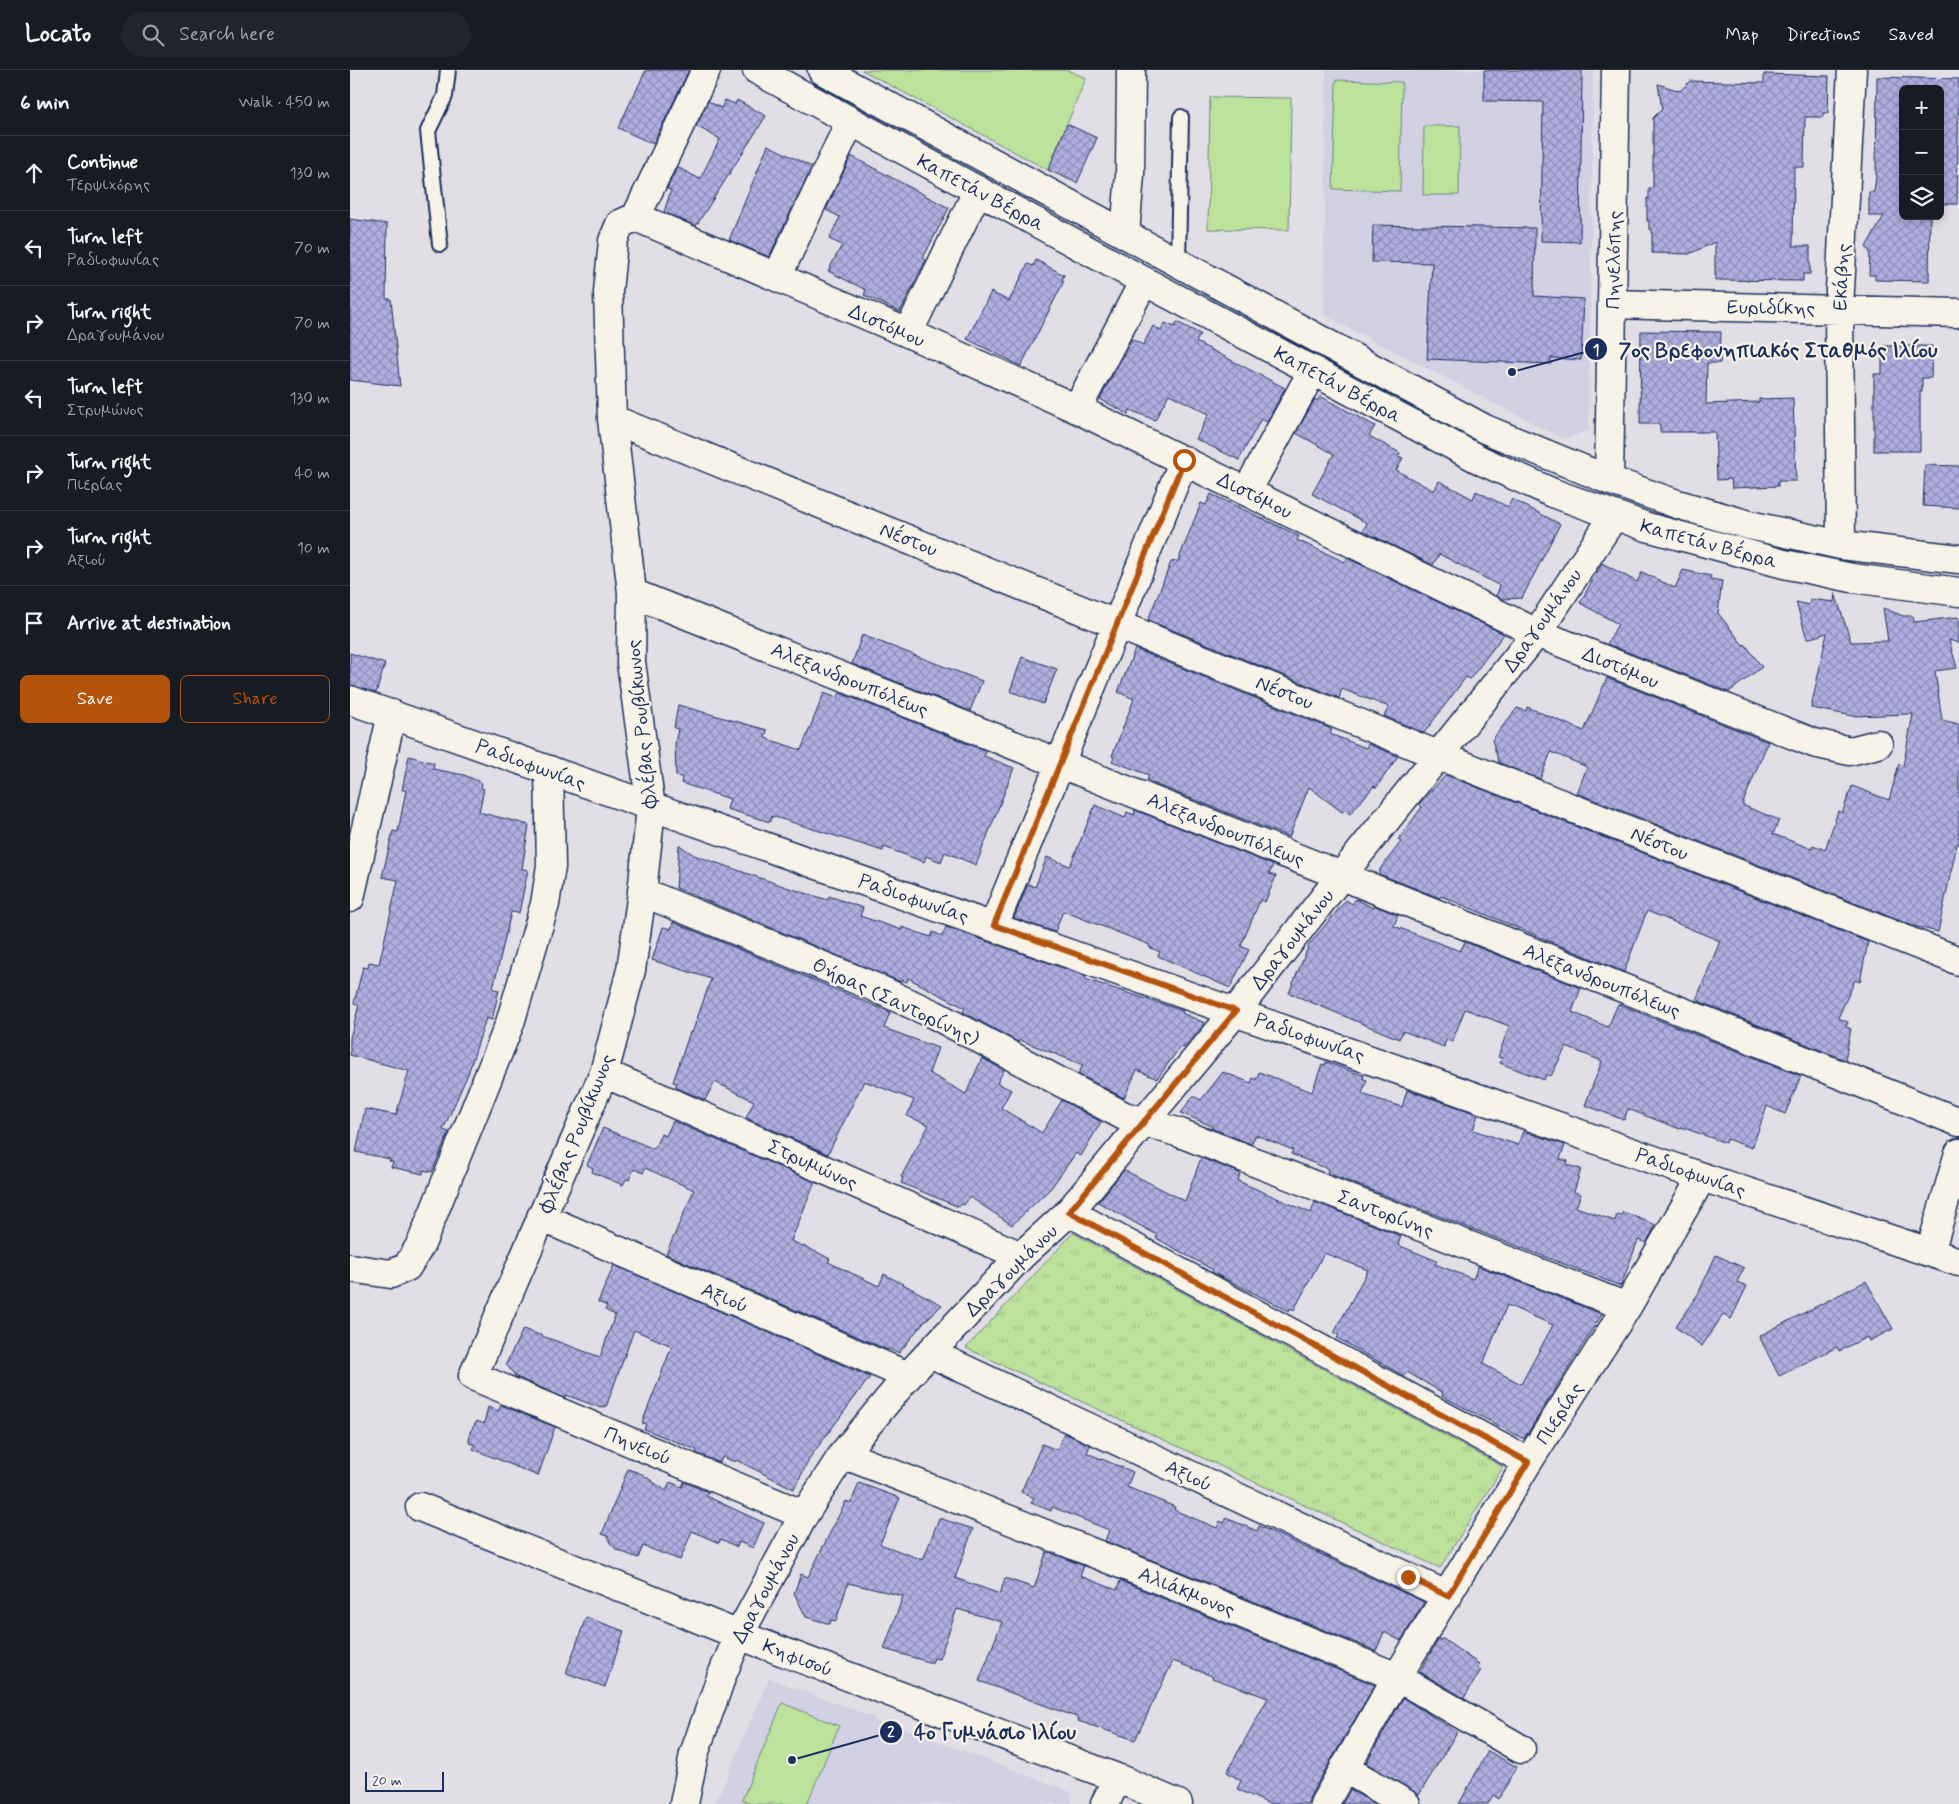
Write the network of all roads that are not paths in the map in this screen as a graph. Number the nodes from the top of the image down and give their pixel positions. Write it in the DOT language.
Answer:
graph roads {
  1 [pos="448,70"];
  2 [pos="706,70"];
  3 [pos="757,70"];
  4 [pos="822,70"];
  5 [pos="1131,70"];
  6 [pos="1616,70"];
  7 [pos="1852,70"];
  8 [pos="1181,117"];
  9 [pos="850,122"];
  10 [pos="978,190"];
  11 [pos="636,217"];
  12 [pos="1124,233"];
  13 [pos="440,244"];
  14 [pos="1178,261"];
  15 [pos="777,277"];
  16 [pos="1144,281"];
  17 [pos="1612,304"];
  18 [pos="1839,308"];
  19 [pos="1959,313"];
  20 [pos="908,333"];
  21 [pos="1313,370"];
  22 [pos="1077,409"];
  23 [pos="612,419"];
  24 [pos="1184,460"];
  25 [pos="1608,480"];
  26 [pos="1247,491"];
  27 [pos="1614,516"];
  28 [pos="1841,545"];
  29 [pos="1959,559"];
  30 [pos="1959,592"];
  31 [pos="632,593"];
  32 [pos="1117,623"];
  33 [pos="1537,633"];
  34 [pos="350,700"];
  35 [pos="392,714"];
  36 [pos="1878,744"];
  37 [pos="1440,756"];
  38 [pos="1059,762"];
  39 [pos="549,770"];
  40 [pos="651,808"];
  41 [pos="1341,876"];
  42 [pos="642,892"];
  43 [pos="350,898"];
  44 [pos="994,925"];
  45 [pos="1959,961"];
  46 [pos="1236,1011"];
  47 [pos="604,1073"];
  48 [pos="1959,1122"];
  49 [pos="1143,1123"];
  50 [pos="1959,1153"];
  51 [pos="1702,1176"];
  52 [pos="1069,1212"];
  53 [pos="541,1217"];
  54 [pos="1930,1252"];
  55 [pos="1021,1256"];
  56 [pos="1959,1262"];
  57 [pos="350,1268"];
  58 [pos="1627,1307"];
  59 [pos="930,1353"];
  60 [pos="473,1376"];
  61 [pos="908,1376"];
  62 [pos="843,1454"];
  63 [pos="1528,1462"];
  64 [pos="420,1507"];
  65 [pos="804,1515"];
  66 [pos="1448,1596"];
  67 [pos="739,1635"];
  68 [pos="1397,1677"];
  69 [pos="1521,1749"];
  70 [pos="1344,1768"];
  71 [pos="1117,1778"];
  72 [pos="684,1804"];
  73 [pos="1105,1804"];
  74 [pos="1178,1804"];
  75 [pos="1324,1804"];
  76 [pos="1406,1804"];
  1 -- 13 [label="lane"];
  2 -- 11 [label="street, Φλέβας Ρουβίκωνος"];
  3 -- 9 [label="street, Καπετάν Βέρρα"];
  4 -- 12 [label="street, Καπετάν Βέρρα"];
  5 -- 12 [label="street"];
  6 -- 17 [label="street, Πηνελόπης"];
  7 -- 18 [label="street, Εκάβης"];
  8 -- 14 [label="lane"];
  9 -- 10 [label="street, Καπετάν Βέρρα"];
  9 -- 15 [label="street"];
  10 -- 16 [label="street, Καπετάν Βέρρα"];
  10 -- 20 [label="street"];
  11 -- 15 [label="street, Διστόμου"];
  11 -- 23 [label="street, Φλέβας Ρουβίκωνος"];
  12 -- 14 [label="street, Καπετάν Βέρρα"];
  14 -- 25 [label="street, Καπετάν Βέρρα"];
  15 -- 20 [label="street, Διστόμου"];
  16 -- 21 [label="street, Καπετάν Βέρρα"];
  16 -- 22 [label="street"];
  17 -- 18 [label="street, Ευριδίκης"];
  17 -- 25 [label="street, Πηνελόπης"];
  18 -- 19 [label="street, Ευριδίκης"];
  18 -- 28 [label="street, Εκάβης"];
  20 -- 22 [label="street, Διστόμου"];
  21 -- 26 [label="street"];
  21 -- 27 [label="street, Καπετάν Βέρρα"];
  22 -- 24 [label="street, Διστόμου"];
  23 -- 31 [label="street, Φλέβας Ρουβίκωνος"];
  23 -- 32 [label="street, Νέστου"];
  24 -- 26 [label="street, Διστόμου"];
  24 -- 32 [label="street"];
  25 -- 28 [label="street, Καπετάν Βέρρα"];
  26 -- 33 [label="street, Διστόμου"];
  27 -- 30 [label="street, Καπετάν Βέρρα"];
  27 -- 33 [label="street, Δραγουμάνου"];
  28 -- 29 [label="street, Καπετάν Βέρρα"];
  31 -- 38 [label="street, Αλεξανδρουπόλεως"];
  31 -- 40 [label="street, Φλέβας Ρουβίκωνος"];
  32 -- 37 [label="street, Νέστου"];
  32 -- 38 [label="street"];
  33 -- 36 [label="street, Διστόμου"];
  33 -- 37 [label="street, Δραγουμάνου"];
  34 -- 35 [label="street, Ραδιοφωνίας"];
  35 -- 39 [label="street, Ραδιοφωνίας"];
  35 -- 43 [label="street"];
  37 -- 41 [label="street, Δραγουμάνου"];
  37 -- 45 [label="street, Νέστου"];
  38 -- 41 [label="street, Αλεξανδρουπόλεως"];
  38 -- 44 [label="street"];
  39 -- 40 [label="street, Ραδιοφωνίας"];
  39 -- 57 [label="street"];
  40 -- 42 [label="street, Φλέβας Ρουβίκωνος"];
  40 -- 44 [label="street, Ραδιοφωνίας"];
  41 -- 46 [label="street, Δραγουμάνου"];
  41 -- 48 [label="street, Αλεξανδρουπόλεως"];
  42 -- 47 [label="street, Φλέβας Ρουβίκωνος"];
  42 -- 49 [label="street, Θήρας (Σαντορίνης)"];
  44 -- 46 [label="street, Ραδιοφωνίας"];
  46 -- 49 [label="street, Δραγουμάνου"];
  46 -- 51 [label="street, Ραδιοφωνίας"];
  47 -- 53 [label="street, Φλέβας Ρουβίκωνος"];
  47 -- 55 [label="street, Στρυμώνος"];
  49 -- 52 [label="street, Δραγουμάνου"];
  49 -- 58 [label="street, Σαντορίνης"];
  50 -- 54 [label="street"];
  51 -- 54 [label="street, Ραδιοφωνίας"];
  51 -- 58 [label="street, Πιερίας"];
  52 -- 55 [label="street, Δραγουμάνου"];
  52 -- 63 [label="street"];
  53 -- 60 [label="street, Φλέβας Ρουβίκωνος"];
  53 -- 61 [label="street, Αξιού"];
  54 -- 56 [label="street, Ραδιοφωνίας"];
  55 -- 59 [label="street, Δραγουμάνου"];
  58 -- 63 [label="street, Πιερίας"];
  59 -- 61 [label="street, Δραγουμάνου"];
  59 -- 66 [label="street, Αξιού"];
  60 -- 65 [label="street, Πηνειού"];
  61 -- 62 [label="street, Δραγουμάνου"];
  62 -- 65 [label="street, Δραγουμάνου"];
  62 -- 68 [label="street, Αλιάκμονος"];
  63 -- 66 [label="street, Πιερίας"];
  64 -- 67 [label="street, Κηφισού"];
  65 -- 67 [label="street, Δραγουμάνου"];
  66 -- 68 [label="street, Πιερίας"];
  67 -- 71 [label="street, Κηφισού"];
  67 -- 72 [label="street, Δραγουμάνου"];
  68 -- 69 [label="street, Αλιάκμονος"];
  68 -- 70 [label="street, Πιερίας"];
  70 -- 75 [label="street, Πιερίας"];
  70 -- 76 [label="street"];
  71 -- 73 [label="street"];
  71 -- 74 [label="street, Κηφισού"];
}
